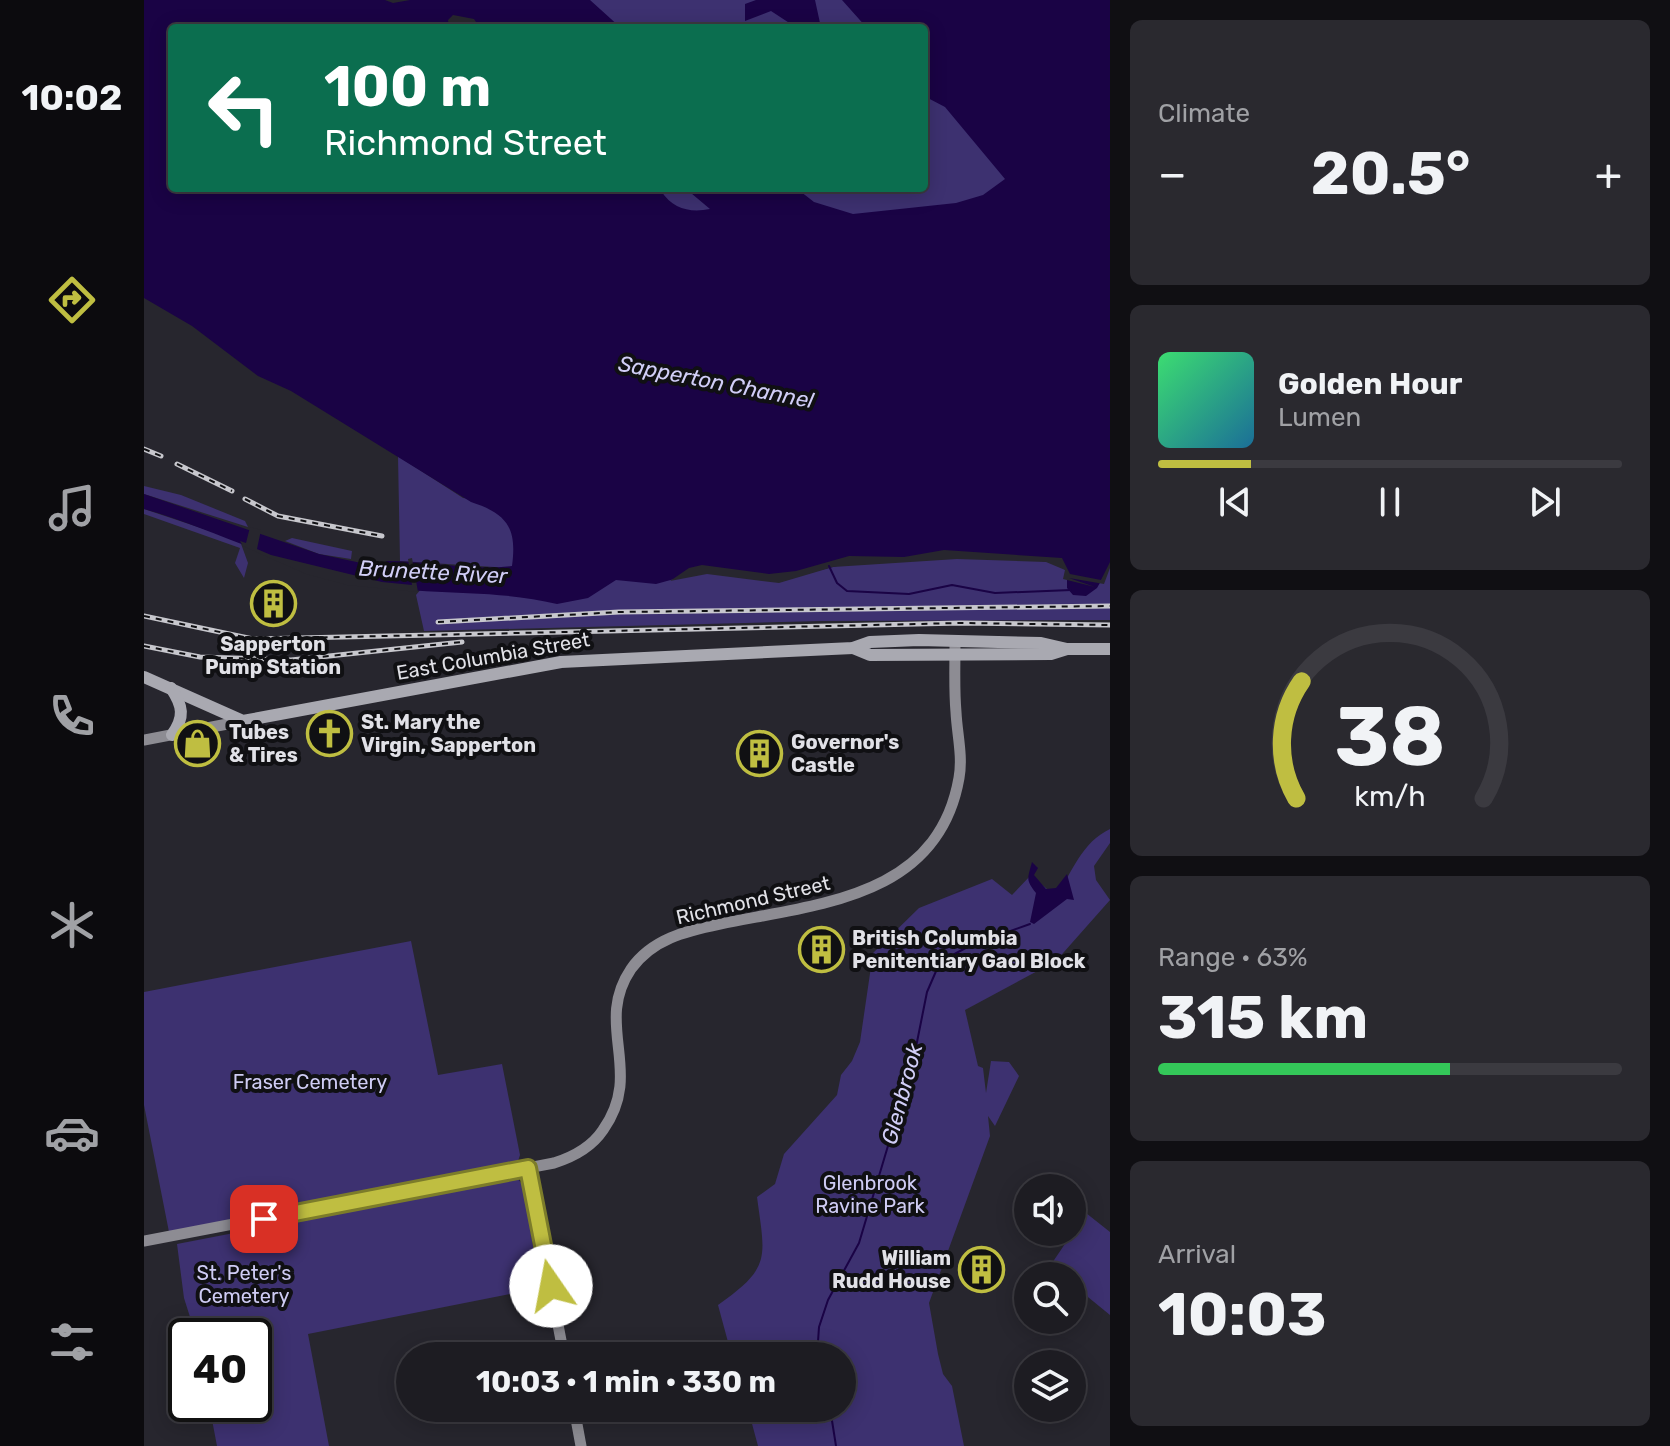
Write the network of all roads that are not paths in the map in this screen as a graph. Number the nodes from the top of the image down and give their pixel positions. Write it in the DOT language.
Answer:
graph roads {
  1 [pos="955,648"];
  2 [pos="1110,649"];
  3 [pos="144,677"];
  4 [pos="171,688"];
  5 [pos="189,695"];
  6 [pos="264,718"];
  7 [pos="243,721"];
  8 [pos="172,735"];
  9 [pos="144,740"];
  10 [pos="528,1168"];
  11 [pos="144,1241"];
  12 [pos="561,1342"];
  13 [pos="577,1422"];
  14 [pos="581,1446"];
  1 -- 2 [label="main road, East Columbia Street"];
  1 -- 6 [label="main road, East Columbia Street"];
  1 -- 10 [label="street, Richmond Street"];
  3 -- 4 [label="main road"];
  4 -- 5 [label="main road"];
  4 -- 8 [label="main road"];
  5 -- 6 [label="main road"];
  5 -- 7 [label="main road"];
  6 -- 7 [label="main road, East Columbia Street"];
  7 -- 8 [label="street, East Columbia Street"];
  8 -- 9 [label="street, East Columbia Street"];
  10 -- 11 [label="street, Richmond Street"];
  10 -- 12 [label="street"];
  13 -- 14 [label="street"];
}
